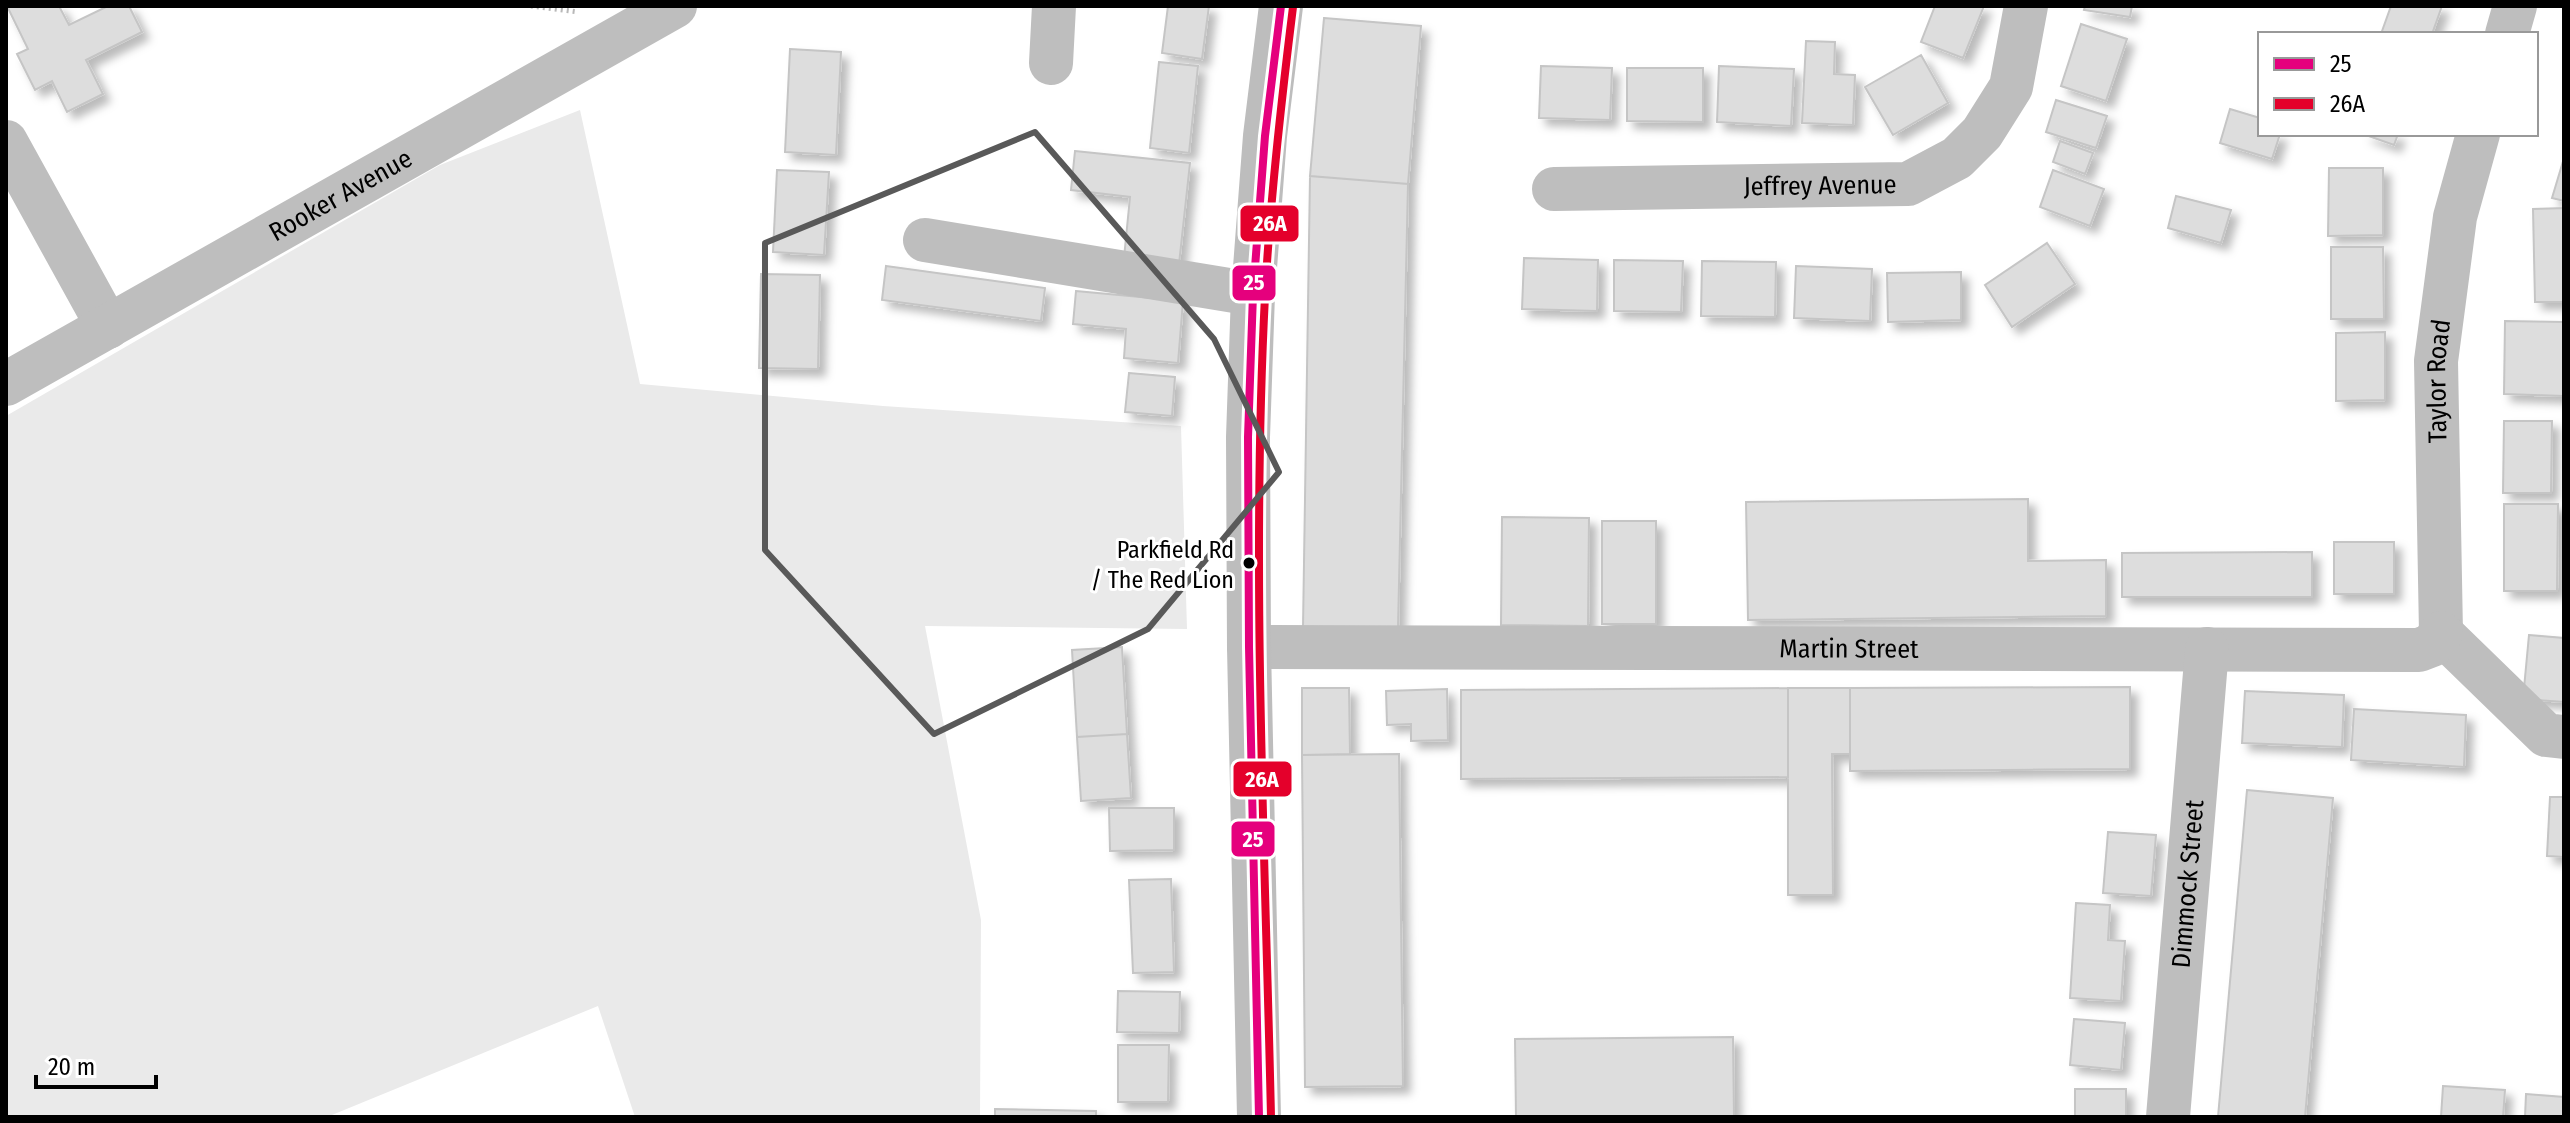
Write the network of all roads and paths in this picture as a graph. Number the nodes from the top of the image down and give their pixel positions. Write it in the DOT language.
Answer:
graph roads {
  1 [pos="675,6"];
  2 [pos="1054,6"];
  3 [pos="1281,6"];
  4 [pos="2026,6"];
  5 [pos="2515,6"];
  6 [pos="2508,32"];
  7 [pos="1051,63"];
  8 [pos="2477,136"];
  9 [pos="6,142"];
  10 [pos="1554,189"];
  11 [pos="925,240"];
  12 [pos="1253,294"];
  13 [pos="108,327"];
  14 [pos="6,384"];
  15 [pos="2441,633"];
  16 [pos="1249,647"];
  17 [pos="2207,649"];
  18 [pos="2564,737"];
  19 [pos="1259,1117"];
  20 [pos="2168,1117"];
  1 -- 13 [label="street, Rooker Avenue"];
  2 -- 7 [label="street"];
  3 -- 12 [label="main road"];
  4 -- 10 [label="street, Jeffrey Avenue"];
  5 -- 6 [label="street"];
  8 -- 15 [label="street, Taylor Road"];
  9 -- 13 [label="street"];
  11 -- 12 [label="street"];
  12 -- 16 [label="main road"];
  13 -- 14 [label="street, Rooker Avenue"];
  15 -- 17 [label="street, Martin Street"];
  15 -- 18 [label="street"];
  16 -- 17 [label="street, Martin Street"];
  16 -- 19 [label="main road"];
  17 -- 20 [label="street, Dimmock Street"];
}
